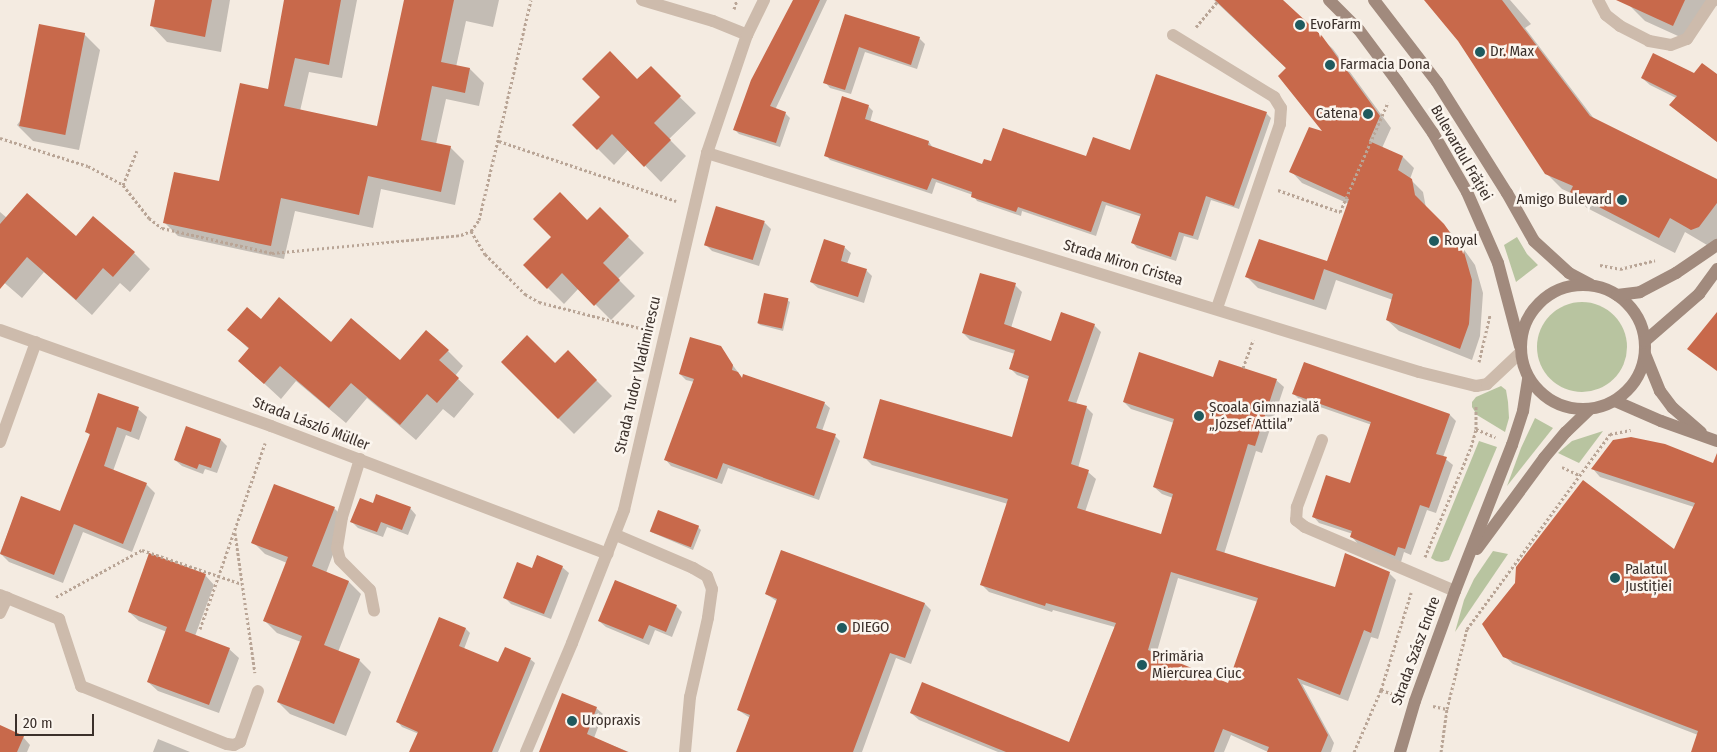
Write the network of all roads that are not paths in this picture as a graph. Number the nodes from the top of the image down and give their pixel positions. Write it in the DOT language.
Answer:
graph roads {
  1 [pos="642,0"];
  2 [pos="764,0"];
  3 [pos="1329,0"];
  4 [pos="1374,0"];
  5 [pos="1598,0"];
  6 [pos="1713,0"];
  7 [pos="747,35"];
  8 [pos="1178,38"];
  9 [pos="706,154"];
  10 [pos="1717,246"];
  11 [pos="1717,269"];
  12 [pos="1592,285"];
  13 [pos="1617,295"];
  14 [pos="1216,308"];
  15 [pos="0,330"];
  16 [pos="36,342"];
  17 [pos="1645,347"];
  18 [pos="1520,349"];
  19 [pos="1528,378"];
  20 [pos="1615,401"];
  21 [pos="1590,409"];
  22 [pos="1712,439"];
  23 [pos="1322,440"];
  24 [pos="0,442"];
  25 [pos="360,459"];
  26 [pos="616,535"];
  27 [pos="608,554"];
  28 [pos="1467,562"];
  29 [pos="1455,591"];
  30 [pos="4,596"];
  31 [pos="374,612"];
  32 [pos="0,613"];
  33 [pos="258,691"];
  34 [pos="526,752"];
  35 [pos="685,752"];
  36 [pos="1400,752"];
  1 -- 7 [label="street"];
  2 -- 7 [label="street, Strada Tudor Vladimirescu"];
  3 -- 18 [label="main road, Bulevardul Frăției"];
  4 -- 12 [label="main road, Bulevardul Frăției"];
  5 -- 6 [label="street"];
  7 -- 9 [label="street, Strada Tudor Vladimirescu"];
  8 -- 14 [label="street"];
  9 -- 14 [label="street, Strada Miron Cristea"];
  9 -- 26 [label="street, Strada Tudor Vladimirescu"];
  10 -- 13 [label="main road"];
  11 -- 17 [label="main road"];
  12 -- 13 [label="main road"];
  12 -- 18 [label="main road"];
  13 -- 17 [label="main road"];
  14 -- 18 [label="street, Strada Miron Cristea"];
  15 -- 16 [label="street, Strada László Müller"];
  16 -- 24 [label="street"];
  16 -- 25 [label="street, Strada László Müller"];
  17 -- 20 [label="main road"];
  17 -- 22 [label="main road"];
  18 -- 19 [label="main road"];
  19 -- 21 [label="main road"];
  19 -- 28 [label="main road, Strada Szász Endre"];
  20 -- 21 [label="main road"];
  20 -- 22 [label="main road"];
  21 -- 28 [label="main road, Strada Szász Endre"];
  23 -- 29 [label="street"];
  25 -- 27 [label="street, Strada László Müller"];
  25 -- 31 [label="street"];
  26 -- 27 [label="street, Strada Tudor Vladimirescu"];
  26 -- 35 [label="street"];
  27 -- 34 [label="street, Strada Tudor Vladimirescu"];
  28 -- 29 [label="main road, Strada Szász Endre"];
  29 -- 36 [label="main road, Strada Szász Endre"];
  30 -- 32 [label="street"];
  30 -- 33 [label="street"];
}
